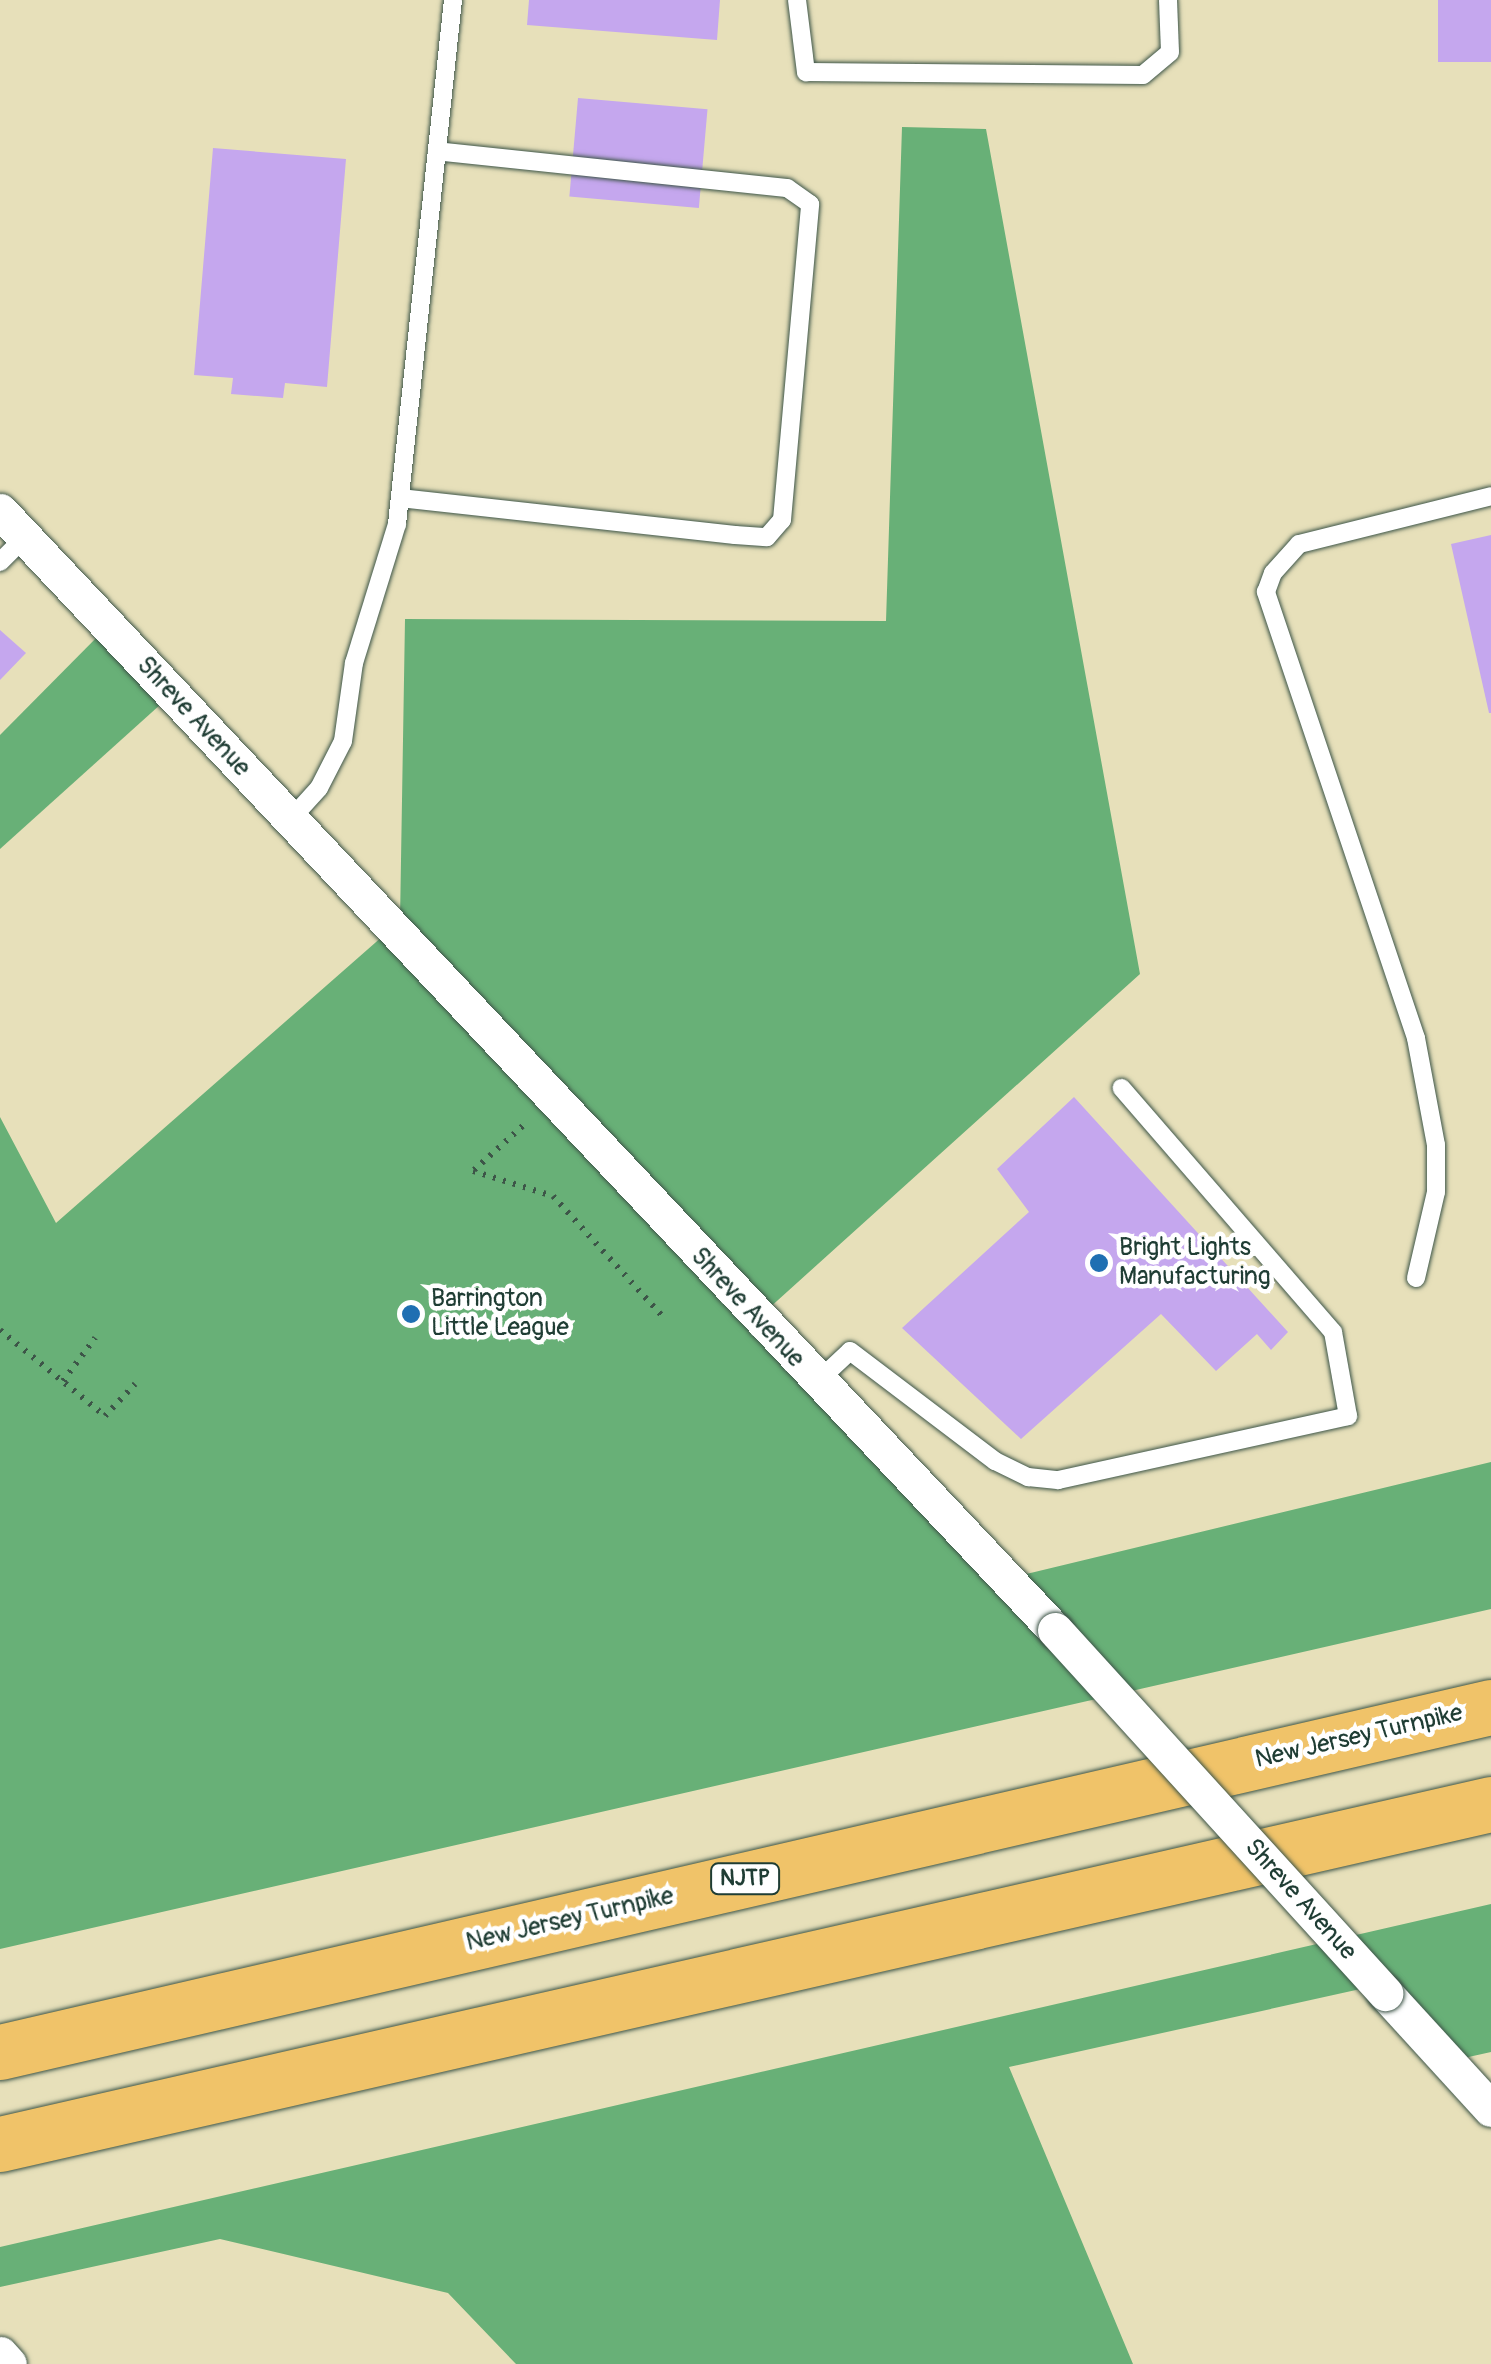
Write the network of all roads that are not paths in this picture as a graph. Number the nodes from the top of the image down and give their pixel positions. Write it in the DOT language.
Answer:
graph roads {
  1 [pos="453,0"];
  2 [pos="797,0"];
  3 [pos="1168,0"];
  4 [pos="436,151"];
  5 [pos="1491,496"];
  6 [pos="400,498"];
  7 [pos="0,511"];
  8 [pos="25,537"];
  9 [pos="0,562"];
  10 [pos="290,820"];
  11 [pos="1122,1088"];
  12 [pos="1416,1278"];
  13 [pos="817,1382"];
  14 [pos="1491,1707"];
  15 [pos="1491,1804"];
  16 [pos="0,2052"];
  17 [pos="1491,2109"];
  18 [pos="0,2144"];
  19 [pos="0,2354"];
  20 [pos="9,2364"];
  1 -- 4 [label="lane"];
  2 -- 3 [label="lane"];
  4 -- 6 [label="lane"];
  4 -- 6 [label="lane"];
  5 -- 12 [label="lane"];
  6 -- 10 [label="lane"];
  7 -- 8 [label="street, Shreve Avenue"];
  8 -- 9 [label="lane"];
  8 -- 10 [label="street, Shreve Avenue"];
  10 -- 13 [label="street, Shreve Avenue"];
  11 -- 13 [label="lane"];
  13 -- 17 [label="street, Shreve Avenue, bridge"];
  14 -- 16 [label="highway, New Jersey Turnpike / NJTP"];
  15 -- 18 [label="highway"];
  19 -- 20 [label="street"];
}
